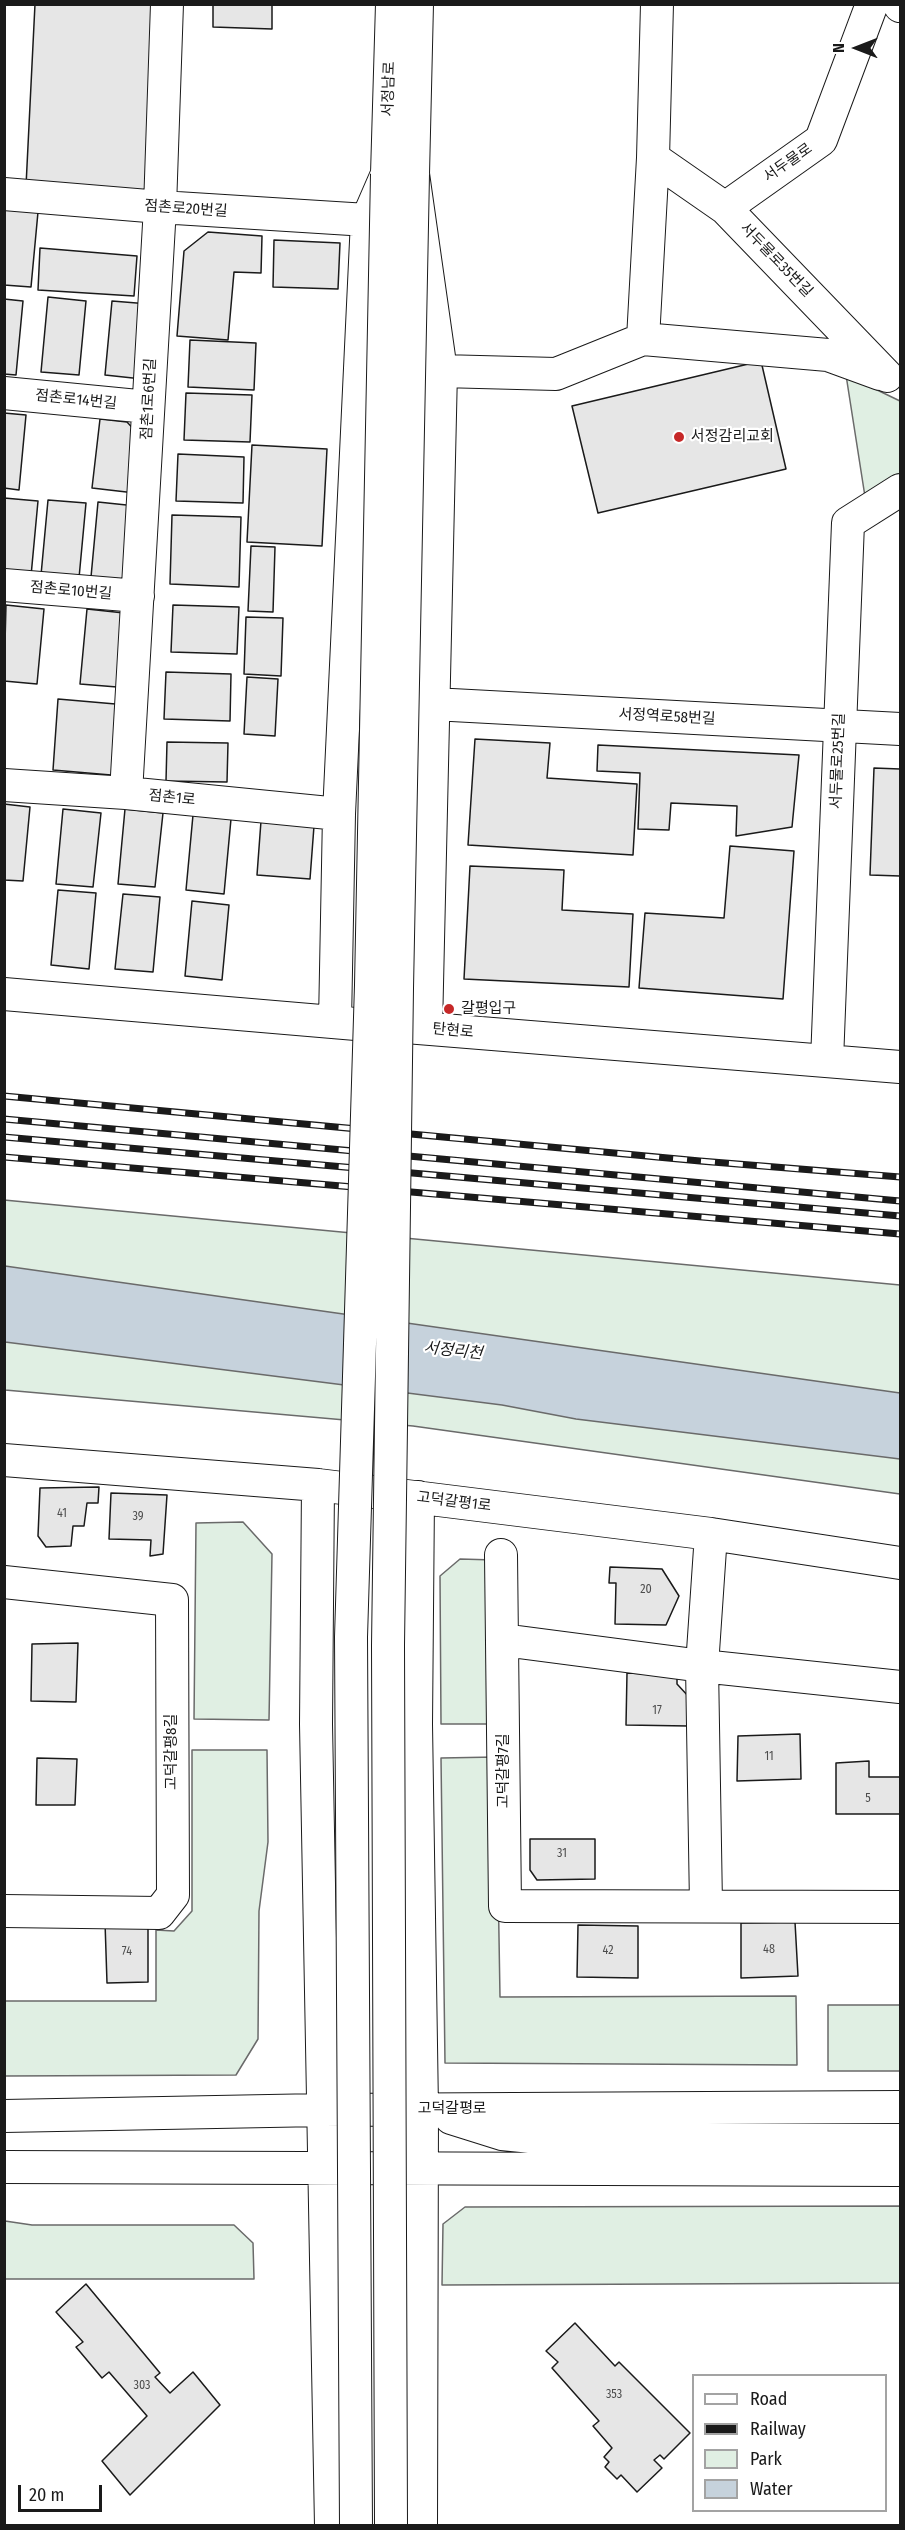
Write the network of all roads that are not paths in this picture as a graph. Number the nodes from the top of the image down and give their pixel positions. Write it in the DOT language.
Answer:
graph roads {
  1 [pos="167,4"];
  2 [pos="392,4"];
  3 [pos="417,4"];
  4 [pos="657,4"];
  5 [pos="872,4"];
  6 [pos="652,158"];
  7 [pos="400,174"];
  8 [pos="4,194"];
  9 [pos="160,207"];
  10 [pos="725,208"];
  11 [pos="367,220"];
  12 [pos="643,339"];
  13 [pos="441,371"];
  14 [pos="894,379"];
  15 [pos="4,393"];
  16 [pos="148,407"];
  17 [pos="900,490"];
  18 [pos="4,585"];
  19 [pos="138,596"];
  20 [pos="433,704"];
  21 [pos="840,726"];
  22 [pos="900,729"];
  23 [pos="4,785"];
  24 [pos="126,793"];
  25 [pos="339,814"];
  26 [pos="4,994"];
  27 [pos="334,1022"];
  28 [pos="426,1028"];
  29 [pos="827,1061"];
  30 [pos="900,1067"];
  31 [pos="4,1461"];
  32 [pos="318,1485"];
  33 [pos="418,1497"];
  34 [pos="711,1534"];
  35 [pos="501,1555"];
  36 [pos="900,1563"];
  37 [pos="4,1582"];
  38 [pos="503,1640"];
  39 [pos="702,1666"];
  40 [pos="900,1687"];
  41 [pos="316,1724"];
  42 [pos="416,1724"];
  43 [pos="706,1905"];
  44 [pos="900,1907"];
  45 [pos="4,1911"];
  46 [pos="900,2107"];
  47 [pos="422,2109"];
  48 [pos="322,2110"];
  49 [pos="4,2116"];
  50 [pos="900,2140"];
  51 [pos="4,2167"];
  52 [pos="323,2168"];
  53 [pos="422,2168"];
  54 [pos="900,2170"];
  55 [pos="331,2526"];
  56 [pos="356,2526"];
  57 [pos="391,2526"];
  58 [pos="421,2526"];
  1 -- 9 [label="street, 점촌1로6번길"];
  2 -- 7 [label="street, 서정남로"];
  3 -- 7 [label="street, 서정남로"];
  4 -- 6 [label="street"];
  5 -- 10 [label="street, 서두물로"];
  6 -- 10 [label="street, 서두물로35번길"];
  6 -- 12 [label="street"];
  7 -- 11 [label="street"];
  7 -- 13 [label="street"];
  7 -- 56 [label="street, bridge"];
  7 -- 57 [label="street, bridge"];
  8 -- 9 [label="street, 점촌로20번길"];
  9 -- 11 [label="street, 점촌로20번길"];
  9 -- 16 [label="street, 점촌1로6번길"];
  10 -- 14 [label="street, 서두물로35번길"];
  11 -- 25 [label="street"];
  12 -- 13 [label="street, 서두물로35번길"];
  12 -- 14 [label="street, 서두물로35번길"];
  13 -- 20 [label="street"];
  15 -- 16 [label="street, 점촌로14번길"];
  16 -- 19 [label="street, 점촌1로6번길"];
  17 -- 21 [label="street, 서두물로25번길"];
  18 -- 19 [label="street, 점촌로10번길"];
  19 -- 24 [label="street, 점촌1로6번길"];
  20 -- 21 [label="street, 서정역로58번길"];
  20 -- 28 [label="street"];
  21 -- 22 [label="street, 서정역로58번길"];
  21 -- 29 [label="street, 서두물로25번길"];
  23 -- 24 [label="street, 점촌1로"];
  24 -- 25 [label="street, 점촌1로"];
  25 -- 27 [label="street"];
  26 -- 27 [label="street, 탄현로"];
  27 -- 28 [label="street, 탄현로"];
  28 -- 29 [label="street, 탄현로"];
  29 -- 30 [label="street, 탄현로"];
  31 -- 32 [label="street, 고덕갈평1로"];
  32 -- 33 [label="street, 고덕갈평1로"];
  32 -- 41 [label="street"];
  33 -- 34 [label="street, 고덕갈평1로"];
  33 -- 42 [label="street"];
  34 -- 36 [label="street, 고덕갈평1로"];
  34 -- 39 [label="street"];
  35 -- 38 [label="street"];
  37 -- 45 [label="street, 고덕갈평8길"];
  38 -- 39 [label="street"];
  38 -- 43 [label="street, 고덕갈평7길"];
  39 -- 40 [label="street"];
  39 -- 43 [label="street"];
  41 -- 42 [label="street"];
  41 -- 48 [label="street"];
  42 -- 47 [label="street"];
  43 -- 44 [label="street, 고덕갈평7길"];
  46 -- 47 [label="street, 고덕갈평로"];
  47 -- 48 [label="street, 고덕갈평로"];
  47 -- 50 [label="street"];
  47 -- 53 [label="street"];
  48 -- 49 [label="street, 고덕갈평로"];
  48 -- 52 [label="street"];
  51 -- 52 [label="street"];
  52 -- 53 [label="street"];
  52 -- 55 [label="street"];
  53 -- 54 [label="street"];
  53 -- 58 [label="street"];
}
